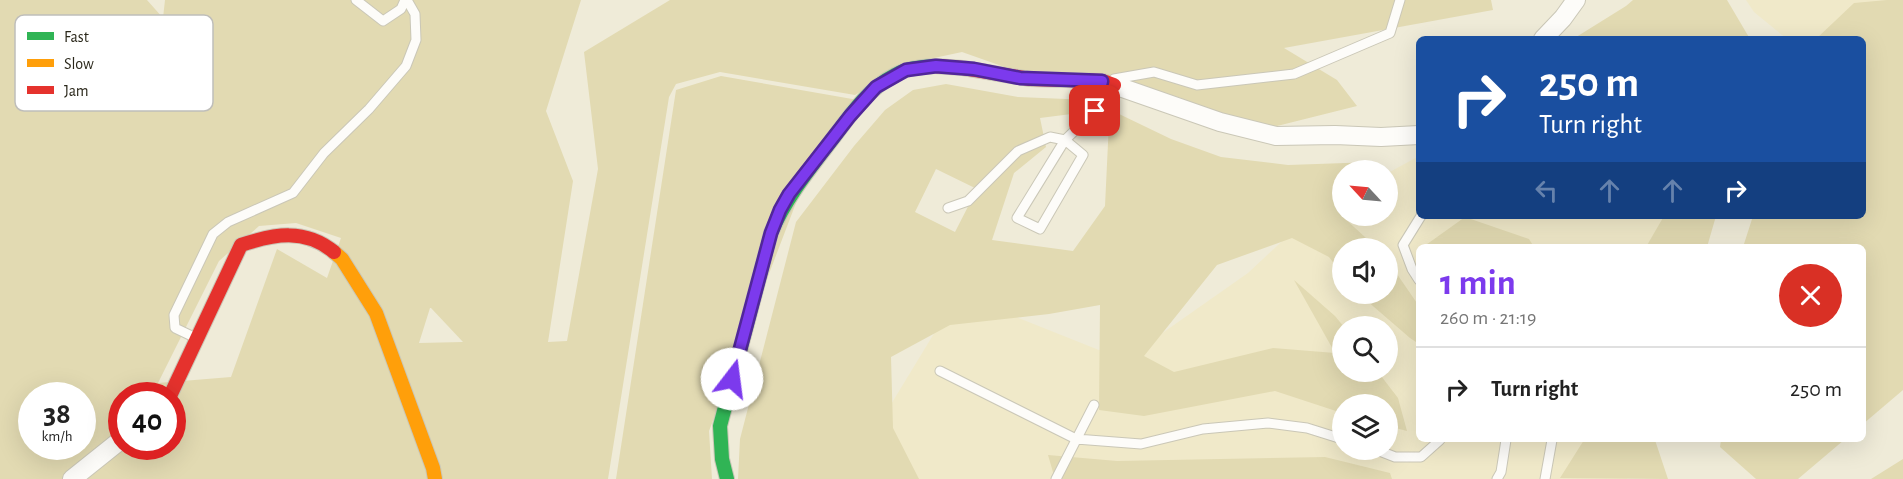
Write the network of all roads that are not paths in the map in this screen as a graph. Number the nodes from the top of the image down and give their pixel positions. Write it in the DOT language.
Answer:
graph roads {
  1 [pos="356,0"];
  2 [pos="406,0"];
  3 [pos="1400,0"];
  4 [pos="1576,0"];
  5 [pos="1546,36"];
  6 [pos="1108,83"];
  7 [pos="1416,138"];
  8 [pos="1065,140"];
  9 [pos="948,208"];
  10 [pos="1419,219"];
  11 [pos="1416,275"];
  12 [pos="198,339"];
  13 [pos="940,371"];
  14 [pos="177,382"];
  15 [pos="1094,405"];
  16 [pos="1332,436"];
  17 [pos="1076,439"];
  18 [pos="1438,442"];
  19 [pos="1506,442"];
  20 [pos="1552,442"];
  21 [pos="108,450"];
  22 [pos="1398,457"];
  23 [pos="72,479"];
  24 [pos="435,479"];
  25 [pos="727,479"];
  26 [pos="1056,479"];
  27 [pos="1497,479"];
  28 [pos="1545,479"];
  1 -- 2 [label="lane"];
  2 -- 12 [label="lane"];
  3 -- 6 [label="lane"];
  4 -- 5 [label="street"];
  6 -- 7 [label="street"];
  6 -- 8 [label="lane"];
  6 -- 25 [label="street"];
  8 -- 8 [label="lane"];
  8 -- 9 [label="lane"];
  10 -- 11 [label="lane"];
  12 -- 14 [label="street"];
  12 -- 24 [label="street"];
  13 -- 17 [label="lane"];
  15 -- 17 [label="lane"];
  16 -- 17 [label="lane"];
  17 -- 26 [label="lane"];
  18 -- 22 [label="lane"];
  19 -- 27 [label="lane"];
  20 -- 28 [label="lane"];
  21 -- 23 [label="street"];
}
